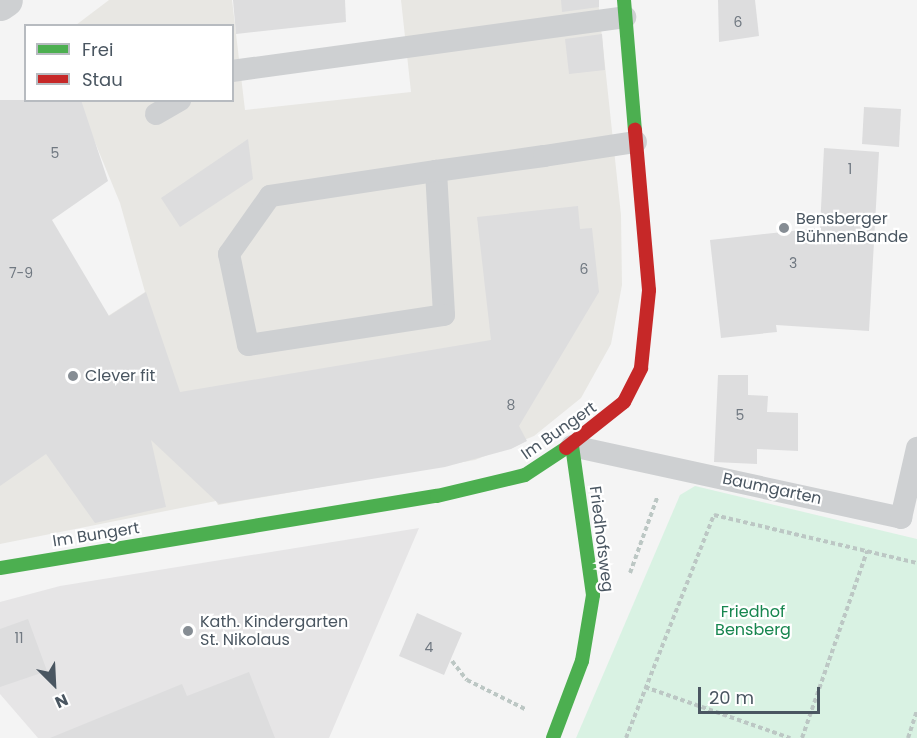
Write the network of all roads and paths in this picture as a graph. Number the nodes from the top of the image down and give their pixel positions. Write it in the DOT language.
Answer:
graph roads {
  1 [pos="6,0"];
  2 [pos="0,4"];
  3 [pos="624,9"];
  4 [pos="234,71"];
  5 [pos="177,102"];
  6 [pos="156,114"];
  7 [pos="636,142"];
  8 [pos="436,171"];
  9 [pos="572,446"];
  10 [pos="917,448"];
  11 [pos="867,551"];
  12 [pos="917,563"];
  13 [pos="0,568"];
  14 [pos="452,661"];
  15 [pos="645,687"];
  16 [pos="917,710"];
  17 [pos="559,723"];
  18 [pos="553,738"];
  19 [pos="626,738"];
  20 [pos="790,738"];
  21 [pos="802,738"];
  22 [pos="908,738"];
  1 -- 2 [label="street"];
  3 -- 4 [label="lane"];
  3 -- 7 [label="street, Im Bungert"];
  5 -- 6 [label="lane"];
  7 -- 8 [label="lane"];
  7 -- 9 [label="street, Im Bungert"];
  8 -- 8 [label="lane"];
  9 -- 10 [label="lane, Baumgarten"];
  9 -- 13 [label="street, Im Bungert"];
  9 -- 17 [label="street, Friedhofsweg"];
  11 -- 12 [label="path"];
  11 -- 15 [label="path"];
  11 -- 21 [label="path"];
  14 -- 17 [label="path"];
  15 -- 19 [label="path"];
  15 -- 20 [label="path"];
  16 -- 22 [label="path"];
  17 -- 18 [label="street, Friedhofsweg"];
}
